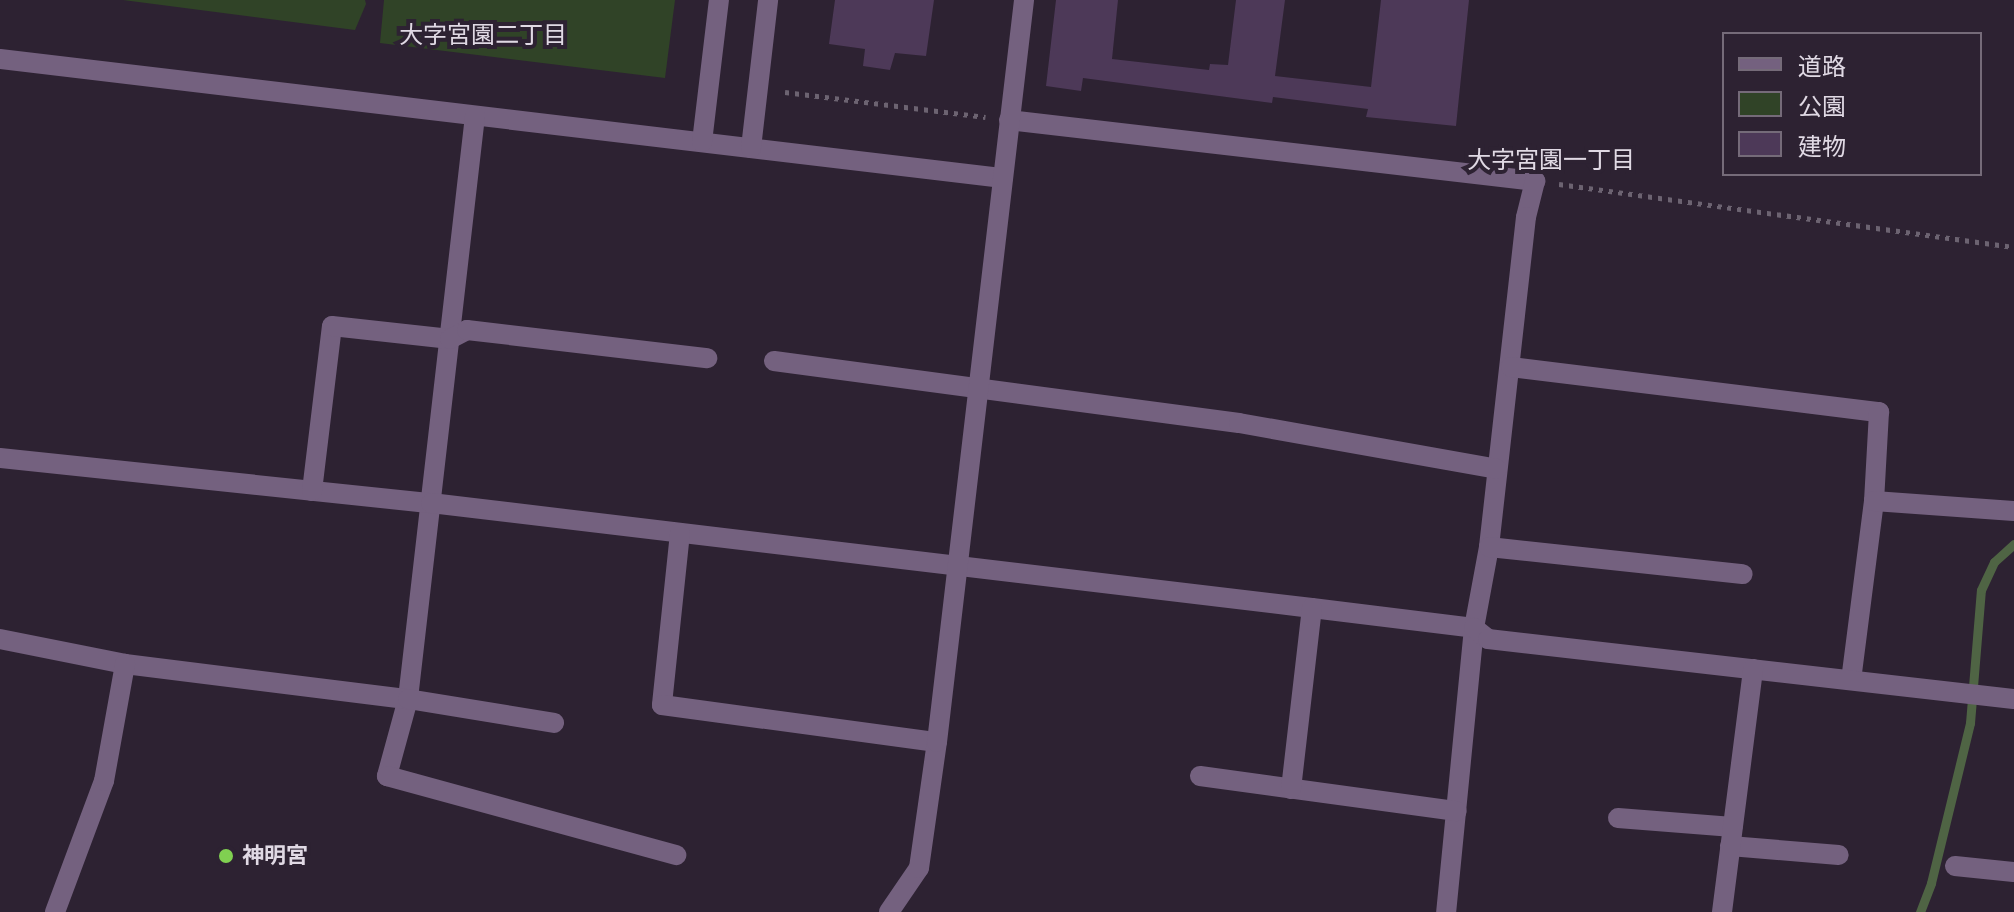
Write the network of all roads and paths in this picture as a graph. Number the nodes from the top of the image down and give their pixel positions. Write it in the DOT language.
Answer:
graph roads {
  1 [pos="719,0"];
  2 [pos="768,0"];
  3 [pos="1024,0"];
  4 [pos="0,59"];
  5 [pos="785,92"];
  6 [pos="475,116"];
  7 [pos="1009,120"];
  8 [pos="702,142"];
  9 [pos="751,148"];
  10 [pos="1003,178"];
  11 [pos="1535,181"];
  12 [pos="2014,247"];
  13 [pos="450,339"];
  14 [pos="707,358"];
  15 [pos="774,361"];
  16 [pos="1511,367"];
  17 [pos="979,388"];
  18 [pos="0,458"];
  19 [pos="1497,469"];
  20 [pos="312,491"];
  21 [pos="1874,501"];
  22 [pos="431,503"];
  23 [pos="2014,511"];
  24 [pos="680,533"];
  25 [pos="1489,547"];
  26 [pos="958,567"];
  27 [pos="1743,574"];
  28 [pos="1312,608"];
  29 [pos="1474,628"];
  30 [pos="0,639"];
  31 [pos="125,664"];
  32 [pos="1753,669"];
  33 [pos="1851,680"];
  34 [pos="408,699"];
  35 [pos="2014,699"];
  36 [pos="554,723"];
  37 [pos="937,742"];
  38 [pos="1200,776"];
  39 [pos="1291,789"];
  40 [pos="1457,811"];
  41 [pos="1618,818"];
  42 [pos="1732,836"];
  43 [pos="676,855"];
  44 [pos="1839,855"];
  45 [pos="1955,866"];
  46 [pos="2014,872"];
  47 [pos="55,912"];
  48 [pos="889,912"];
  49 [pos="1446,912"];
  50 [pos="1722,912"];
  1 -- 8 [label="street"];
  2 -- 9 [label="street"];
  3 -- 7 [label="street"];
  4 -- 6 [label="street"];
  5 -- 7 [label="path"];
  6 -- 8 [label="street"];
  6 -- 13 [label="street"];
  7 -- 10 [label="street"];
  7 -- 11 [label="street"];
  8 -- 9 [label="street"];
  9 -- 10 [label="street"];
  10 -- 17 [label="street"];
  11 -- 12 [label="path"];
  11 -- 16 [label="street"];
  13 -- 14 [label="street"];
  13 -- 20 [label="street"];
  13 -- 22 [label="street"];
  15 -- 17 [label="street"];
  16 -- 19 [label="street"];
  16 -- 21 [label="street"];
  17 -- 19 [label="street"];
  17 -- 26 [label="street"];
  18 -- 20 [label="street"];
  19 -- 25 [label="street"];
  20 -- 22 [label="street"];
  21 -- 23 [label="street"];
  21 -- 33 [label="street"];
  22 -- 24 [label="street"];
  22 -- 34 [label="street"];
  24 -- 26 [label="street"];
  24 -- 37 [label="street"];
  25 -- 27 [label="street"];
  25 -- 29 [label="street"];
  26 -- 28 [label="street"];
  26 -- 37 [label="street"];
  28 -- 29 [label="street"];
  28 -- 39 [label="street"];
  29 -- 32 [label="street"];
  29 -- 40 [label="street"];
  30 -- 31 [label="street"];
  31 -- 34 [label="street"];
  31 -- 47 [label="street"];
  32 -- 33 [label="street"];
  32 -- 42 [label="street"];
  33 -- 35 [label="street"];
  34 -- 36 [label="street"];
  34 -- 43 [label="street"];
  37 -- 48 [label="street"];
  38 -- 39 [label="street"];
  39 -- 40 [label="street"];
  40 -- 49 [label="street"];
  41 -- 42 [label="street"];
  42 -- 44 [label="street"];
  42 -- 50 [label="street"];
  45 -- 46 [label="street"];
}
